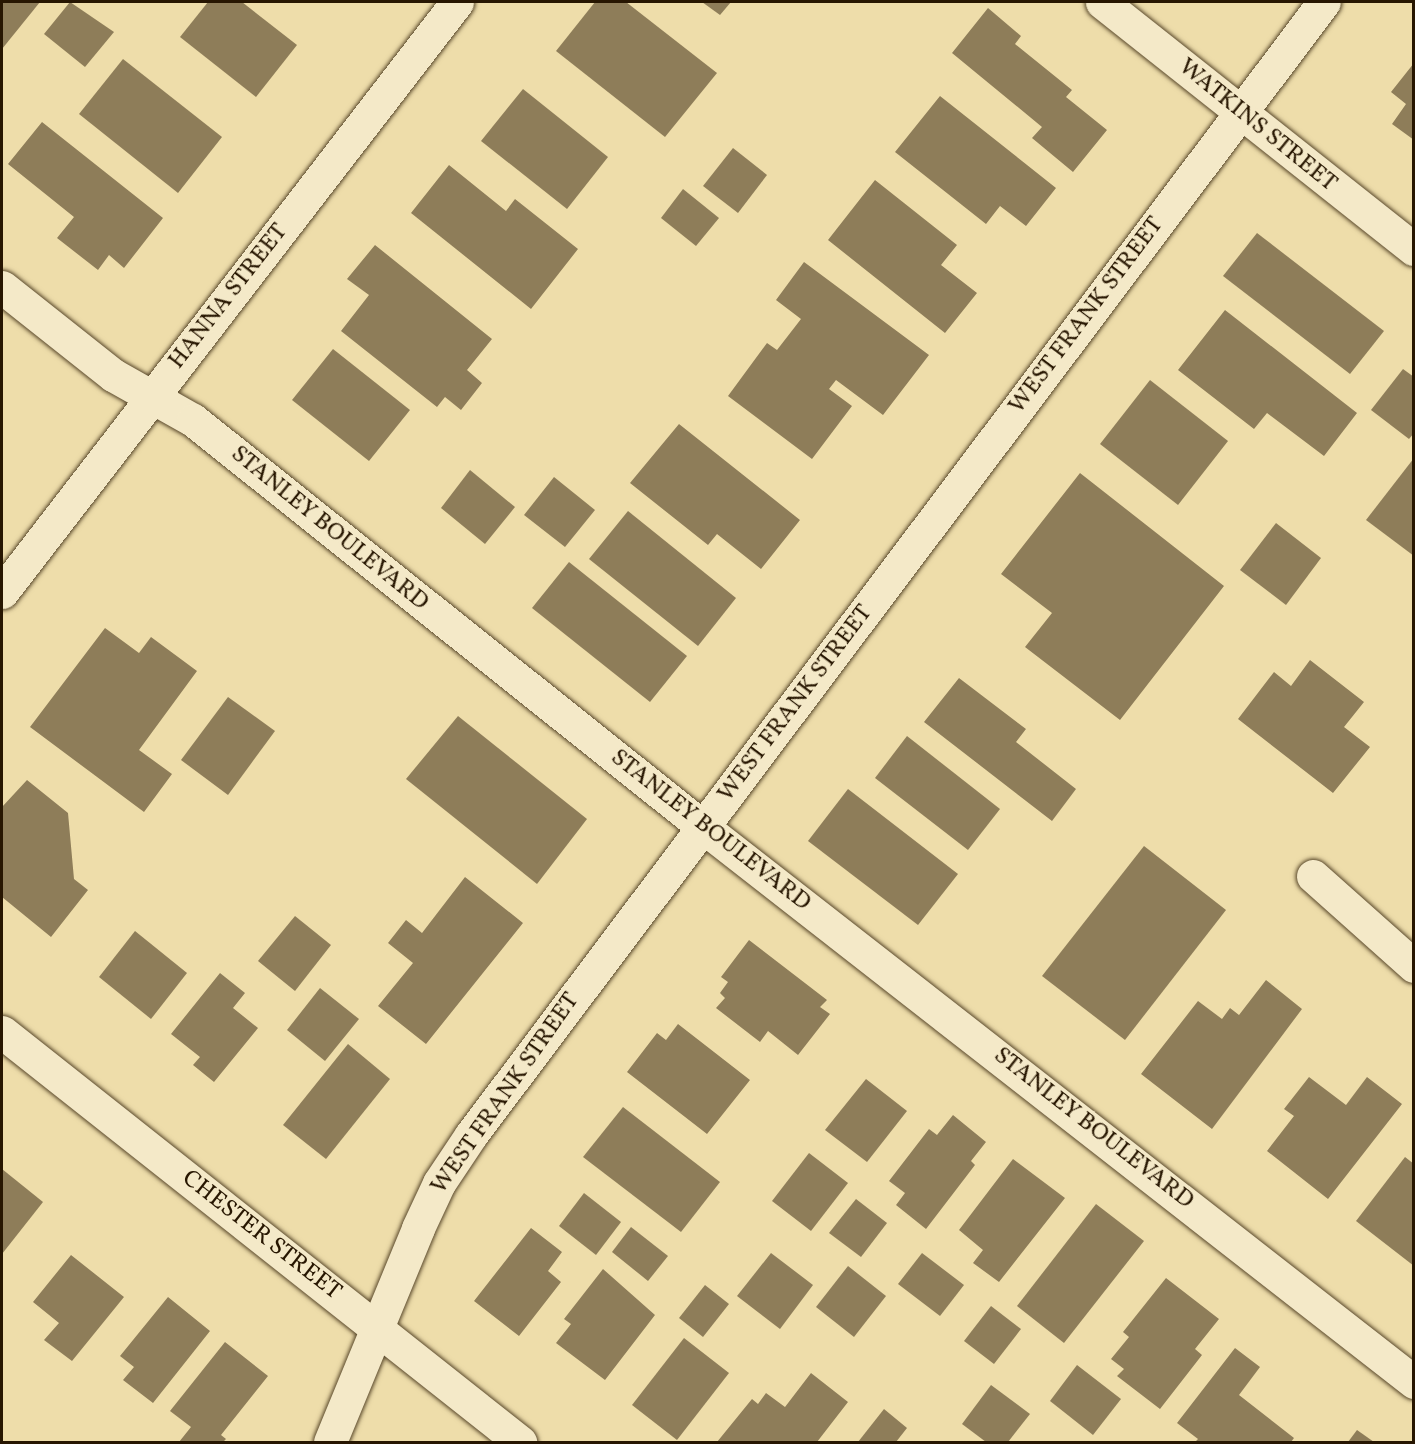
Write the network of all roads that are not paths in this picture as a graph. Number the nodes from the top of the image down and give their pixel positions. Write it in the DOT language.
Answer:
graph roads {
  1 [pos="457,2"];
  2 [pos="1102,2"];
  3 [pos="1324,2"];
  4 [pos="1240,113"];
  5 [pos="1413,249"];
  6 [pos="2,287"];
  7 [pos="151,396"];
  8 [pos="2,592"];
  9 [pos="703,827"];
  10 [pos="1313,876"];
  11 [pos="1413,966"];
  12 [pos="2,1032"];
  13 [pos="379,1331"];
  14 [pos="1413,1382"];
  15 [pos="330,1443"];
  16 [pos="520,1443"];
  1 -- 7 [label="street, HANNA STREET"];
  2 -- 4 [label="street, WATKINS STREET"];
  3 -- 4 [label="street, WEST FRANK STREET"];
  4 -- 5 [label="street, WATKINS STREET"];
  4 -- 9 [label="street, WEST FRANK STREET"];
  6 -- 7 [label="street, STANLEY BOULEVARD"];
  7 -- 8 [label="street, HANNA STREET"];
  7 -- 9 [label="street, STANLEY BOULEVARD"];
  9 -- 13 [label="street, WEST FRANK STREET"];
  9 -- 14 [label="street, STANLEY BOULEVARD"];
  10 -- 11 [label="street"];
  12 -- 13 [label="street, CHESTER STREET"];
  13 -- 15 [label="street, WEST FRANK STREET"];
  13 -- 16 [label="street, CHESTER STREET"];
}
